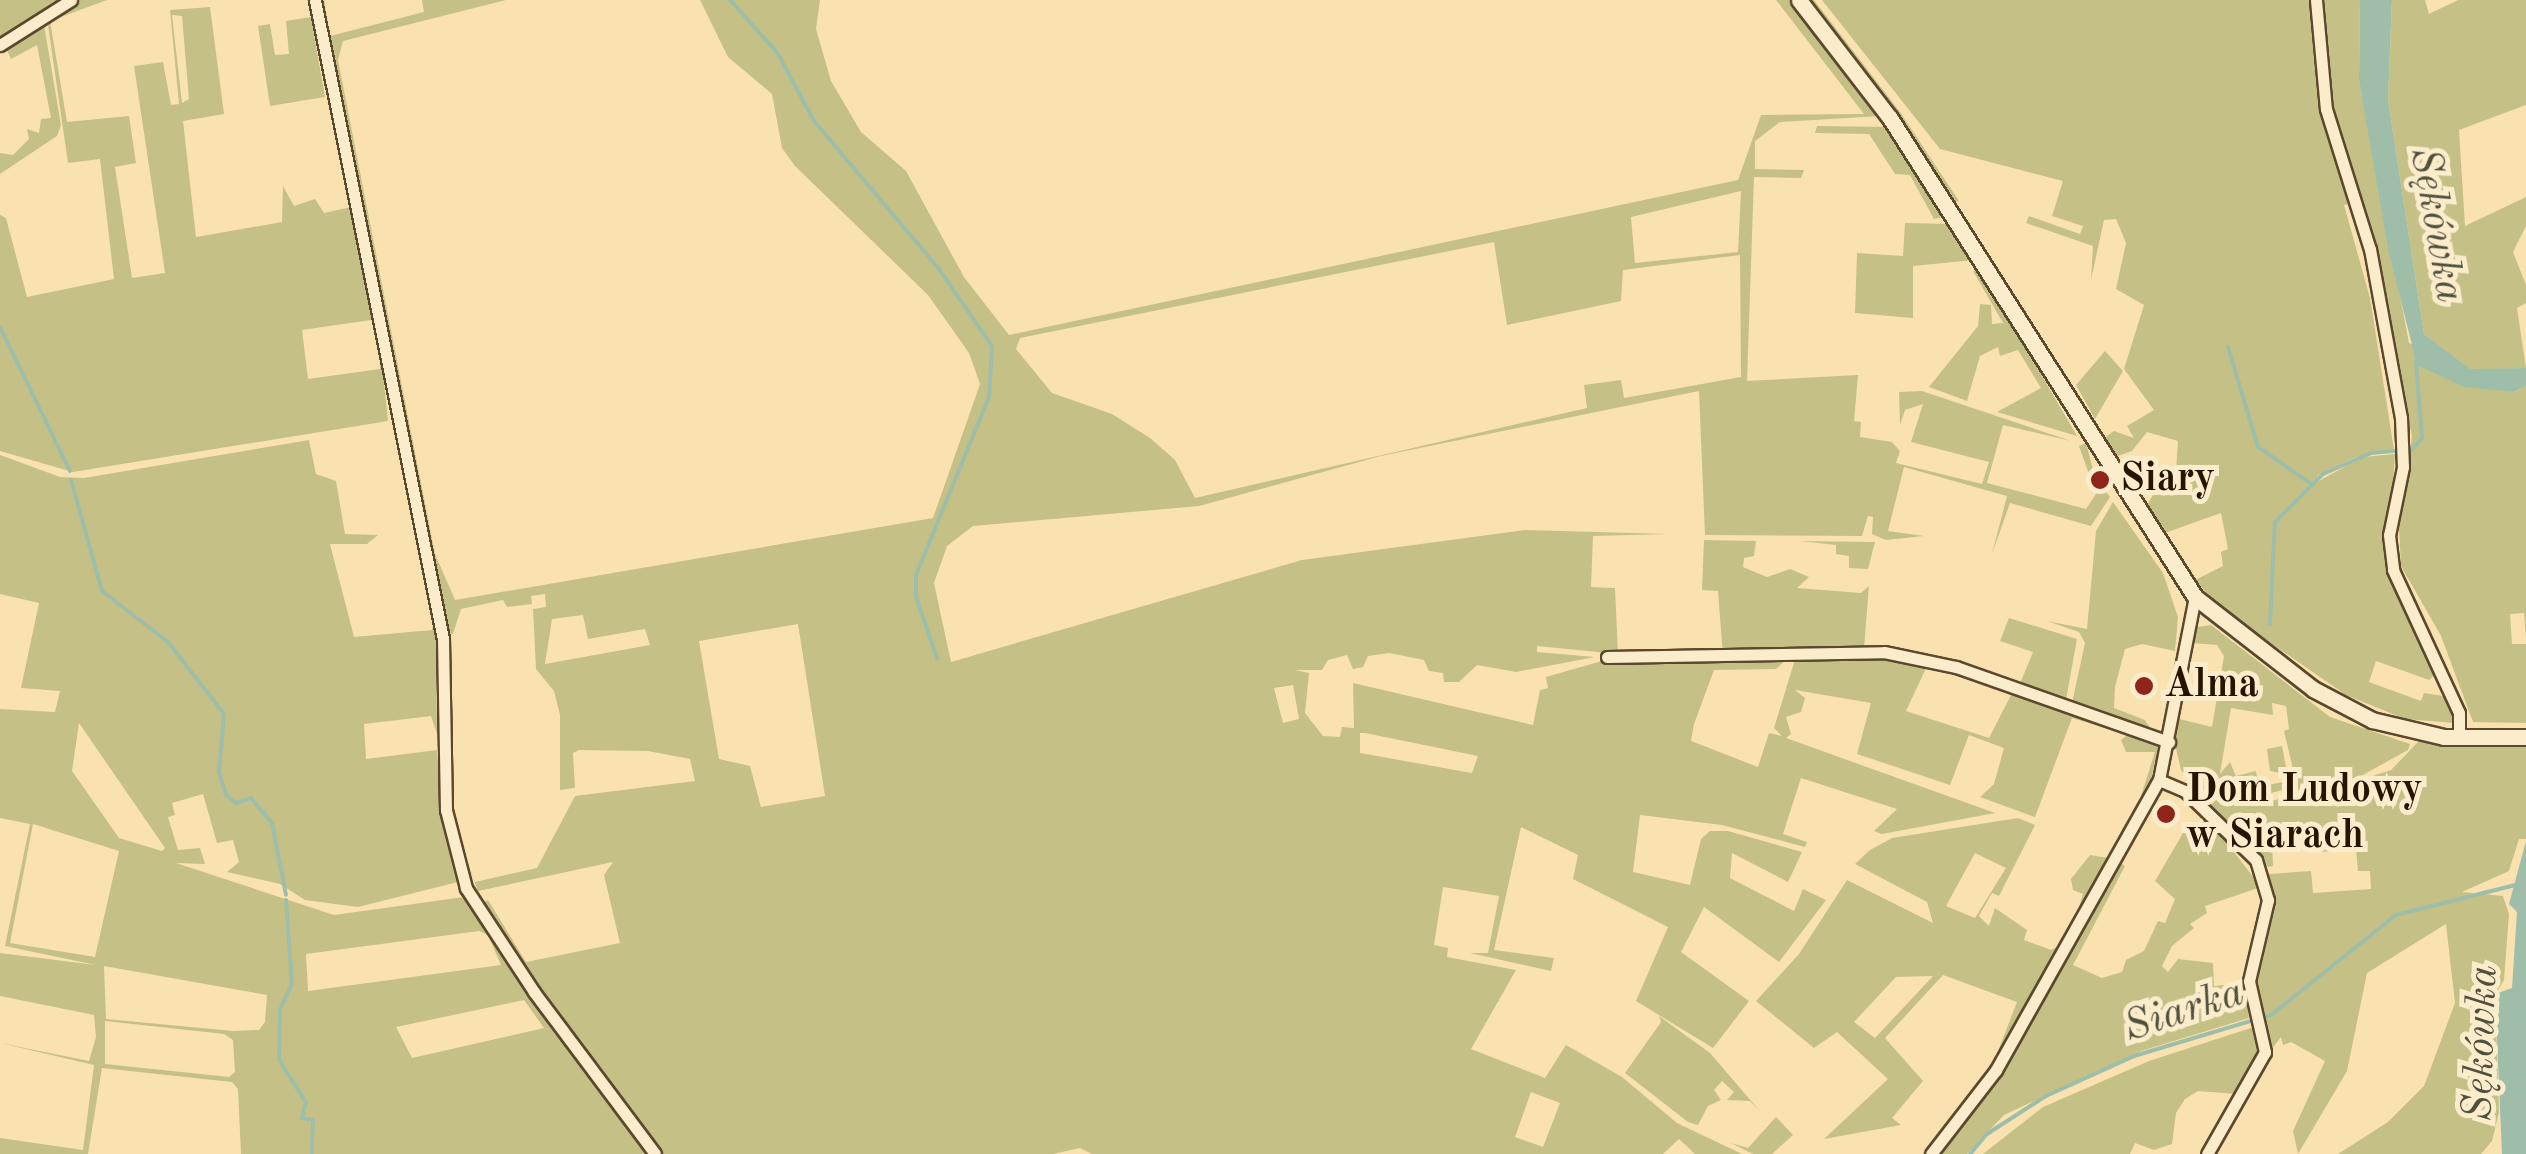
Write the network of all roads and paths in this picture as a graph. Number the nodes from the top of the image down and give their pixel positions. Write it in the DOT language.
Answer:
graph roads {
  1 [pos="72,0"];
  2 [pos="315,0"];
  3 [pos="1799,0"];
  4 [pos="2316,0"];
  5 [pos="0,44"];
  6 [pos="2194,597"];
  7 [pos="1607,657"];
  8 [pos="2521,737"];
  9 [pos="2459,739"];
  10 [pos="2169,742"];
  11 [pos="2159,780"];
  12 [pos="656,1154"];
  13 [pos="1931,1154"];
  14 [pos="2207,1154"];
  1 -- 5 [label="street"];
  2 -- 12 [label="street"];
  3 -- 6 [label="main road"];
  4 -- 9 [label="street"];
  6 -- 9 [label="main road"];
  6 -- 10 [label="street"];
  7 -- 10 [label="street"];
  8 -- 9 [label="main road"];
  10 -- 11 [label="street"];
  11 -- 13 [label="street"];
  11 -- 14 [label="street"];
}
